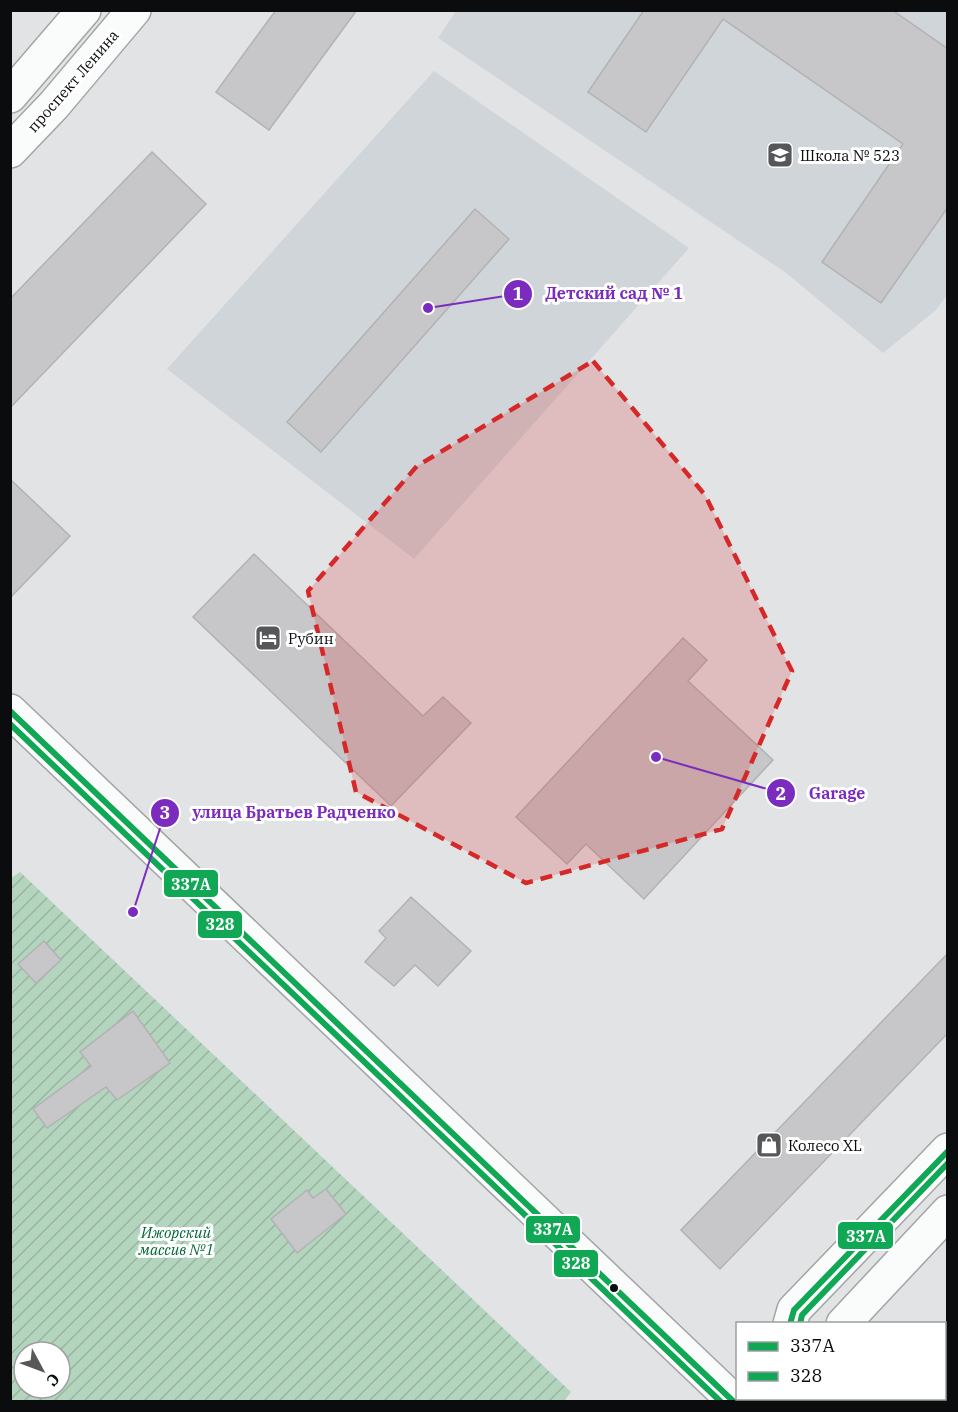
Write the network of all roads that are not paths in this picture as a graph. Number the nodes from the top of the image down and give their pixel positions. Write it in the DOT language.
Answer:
graph roads {
  1 [pos="84,10"];
  2 [pos="134,10"];
  3 [pos="10,96"];
  4 [pos="10,151"];
  5 [pos="10,711"];
  6 [pos="948,1150"];
  7 [pos="948,1212"];
  8 [pos="790,1322"];
  9 [pos="844,1322"];
  10 [pos="735,1401"];
  1 -- 3 [label="street"];
  2 -- 4 [label="street, проспект Ленина"];
  5 -- 10 [label="street"];
  6 -- 8 [label="street"];
  7 -- 9 [label="street"];
}
